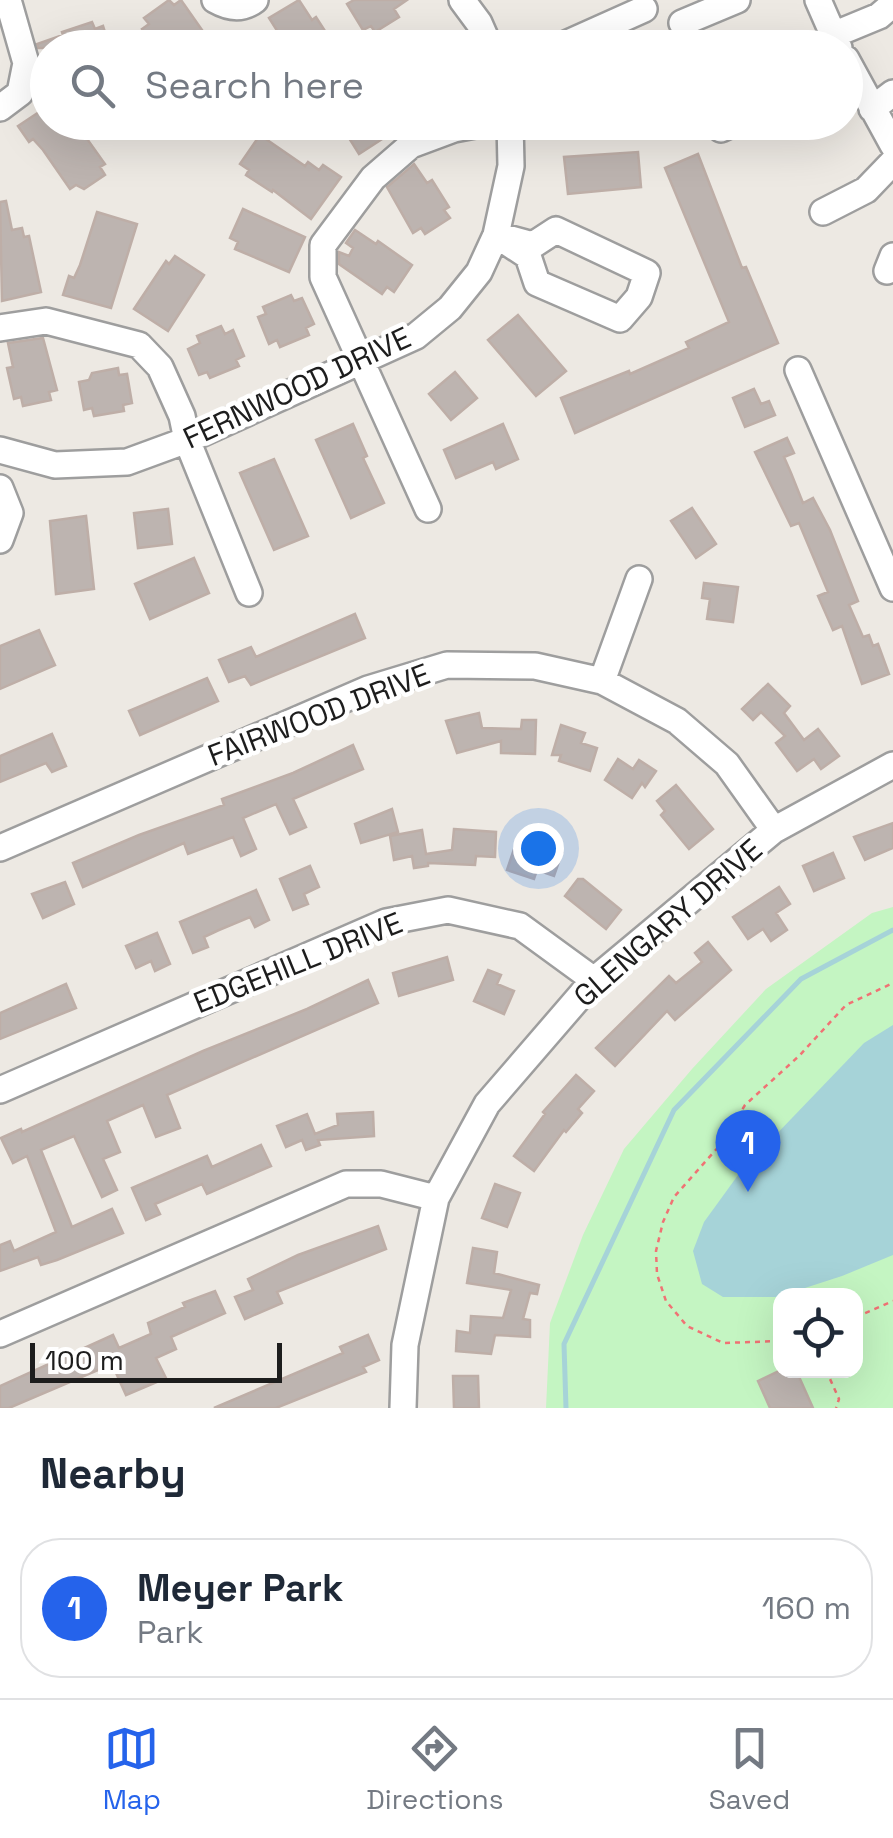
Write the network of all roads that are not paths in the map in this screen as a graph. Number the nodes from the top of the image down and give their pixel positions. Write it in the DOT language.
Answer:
graph roads {
  1 [pos="8,0"];
  2 [pos="215,0"];
  3 [pos="255,0"];
  4 [pos="462,0"];
  5 [pos="737,0"];
  6 [pos="818,0"];
  7 [pos="893,4"];
  8 [pos="644,9"];
  9 [pos="682,23"];
  10 [pos="482,30"];
  11 [pos="598,30"];
  12 [pos="831,30"];
  13 [pos="856,30"];
  14 [pos="893,93"];
  15 [pos="863,94"];
  16 [pos="10,100"];
  17 [pos="872,109"];
  18 [pos="427,140"];
  19 [pos="510,140"];
  20 [pos="893,145"];
  21 [pos="893,162"];
  22 [pos="823,212"];
  23 [pos="496,236"];
  24 [pos="0,328"];
  25 [pos="363,362"];
  26 [pos="798,370"];
  27 [pos="187,440"];
  28 [pos="2,456"];
  29 [pos="0,486"];
  30 [pos="428,510"];
  31 [pos="0,540"];
  32 [pos="639,579"];
  33 [pos="893,588"];
  34 [pos="249,593"];
  35 [pos="602,680"];
  36 [pos="893,765"];
  37 [pos="774,830"];
  38 [pos="0,848"];
  39 [pos="594,980"];
  40 [pos="0,1090"];
  41 [pos="436,1198"];
  42 [pos="0,1334"];
  43 [pos="403,1408"];
  1 -- 16 [label="street"];
  2 -- 3 [label="street"];
  4 -- 10 [label="street"];
  5 -- 9 [label="street"];
  6 -- 12 [label="street"];
  7 -- 13 [label="street"];
  8 -- 11 [label="street"];
  14 -- 17 [label="street"];
  15 -- 17 [label="street"];
  17 -- 20 [label="street"];
  18 -- 25 [label="street"];
  19 -- 23 [label="street, FERNWOOD DRIVE"];
  21 -- 22 [label="street"];
  23 -- 23 [label="street"];
  23 -- 25 [label="street, FERNWOOD DRIVE"];
  24 -- 27 [label="street"];
  25 -- 27 [label="street, FERNWOOD DRIVE"];
  25 -- 30 [label="street"];
  26 -- 33 [label="street"];
  27 -- 28 [label="street, FERNWOOD DRIVE"];
  27 -- 34 [label="street"];
  28 -- 29 [label="street"];
  29 -- 31 [label="street"];
  32 -- 35 [label="street"];
  35 -- 37 [label="street, FAIRWOOD DRIVE"];
  35 -- 38 [label="street, FAIRWOOD DRIVE"];
  36 -- 37 [label="street, GLENGARY DRIVE"];
  37 -- 39 [label="street, GLENGARY DRIVE"];
  39 -- 40 [label="street, EDGEHILL DRIVE"];
  39 -- 41 [label="street, GLENGARY DRIVE"];
  41 -- 42 [label="street"];
  41 -- 43 [label="street, GLENGARY DRIVE"];
}
